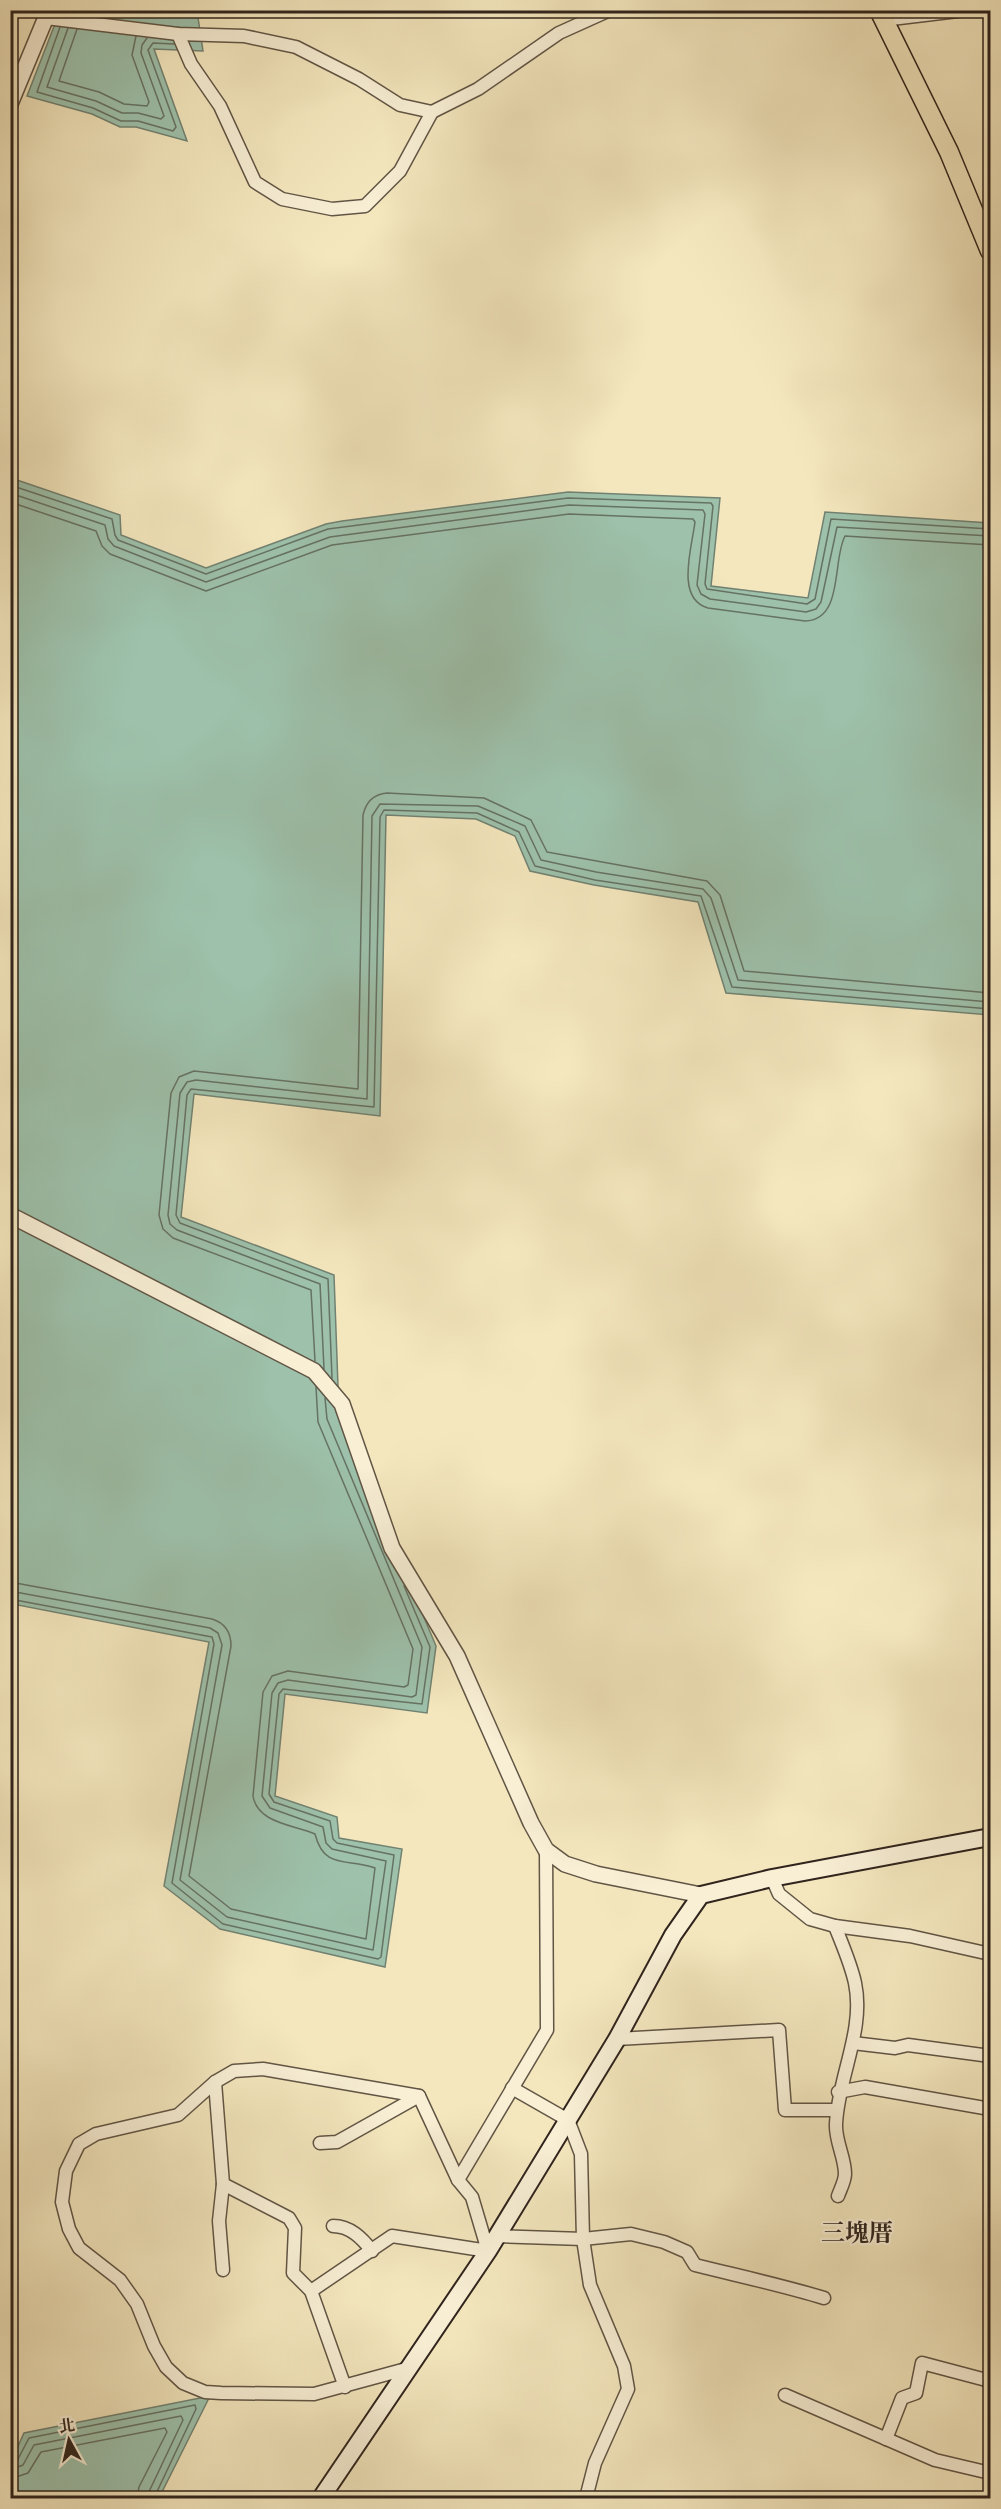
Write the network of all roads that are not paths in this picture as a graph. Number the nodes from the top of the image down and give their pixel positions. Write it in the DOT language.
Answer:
graph roads {
  1 [pos="610,10"];
  2 [pos="966,10"];
  3 [pos="47,14"];
  4 [pos="881,15"];
  5 [pos="178,34"];
  6 [pos="10,104"];
  7 [pos="432,112"];
  8 [pos="990,250"];
  9 [pos="10,1215"];
  10 [pos="990,1837"];
  11 [pos="546,1850"];
  12 [pos="772,1878"];
  13 [pos="701,1895"];
  14 [pos="835,1926"];
  15 [pos="990,1954"];
  16 [pos="617,2038"];
  17 [pos="853,2043"];
  18 [pos="990,2056"];
  19 [pos="215,2082"];
  20 [pos="512,2088"];
  21 [pos="838,2092"];
  22 [pos="419,2096"];
  23 [pos="990,2109"];
  24 [pos="836,2110"];
  25 [pos="568,2120"];
  26 [pos="320,2143"];
  27 [pos="458,2180"];
  28 [pos="223,2184"];
  29 [pos="838,2196"];
  30 [pos="333,2226"];
  31 [pos="497,2236"];
  32 [pos="583,2239"];
  33 [pos="372,2251"];
  34 [pos="488,2251"];
  35 [pos="223,2270"];
  36 [pos="311,2291"];
  37 [pos="824,2298"];
  38 [pos="406,2369"];
  39 [pos="990,2380"];
  40 [pos="345,2387"];
  41 [pos="785,2395"];
  42 [pos="886,2439"];
  43 [pos="990,2473"];
  44 [pos="321,2499"];
  45 [pos="586,2499"];
  1 -- 7 [label="street"];
  2 -- 4 [label="street"];
  3 -- 5 [label="street"];
  3 -- 6 [label="street"];
  4 -- 8 [label="main road"];
  5 -- 7 [label="street"];
  5 -- 7 [label="street"];
  9 -- 11 [label="street"];
  10 -- 12 [label="main road"];
  11 -- 13 [label="street"];
  11 -- 20 [label="street"];
  12 -- 13 [label="main road"];
  12 -- 14 [label="street"];
  13 -- 16 [label="main road"];
  14 -- 15 [label="street"];
  14 -- 17 [label="street"];
  16 -- 24 [label="street"];
  16 -- 25 [label="main road"];
  17 -- 18 [label="street"];
  17 -- 21 [label="street"];
  19 -- 22 [label="street"];
  19 -- 28 [label="street"];
  19 -- 40 [label="street"];
  20 -- 25 [label="street"];
  20 -- 27 [label="street"];
  21 -- 23 [label="street"];
  21 -- 24 [label="street"];
  22 -- 26 [label="street"];
  22 -- 27 [label="street"];
  24 -- 29 [label="street"];
  25 -- 31 [label="main road"];
  25 -- 32 [label="street"];
  27 -- 34 [label="street"];
  28 -- 35 [label="street"];
  28 -- 36 [label="street"];
  30 -- 33 [label="street"];
  31 -- 32 [label="street"];
  31 -- 34 [label="main road"];
  32 -- 37 [label="street"];
  32 -- 45 [label="street"];
  33 -- 34 [label="street"];
  33 -- 36 [label="street"];
  34 -- 38 [label="main road"];
  36 -- 40 [label="street"];
  38 -- 40 [label="street"];
  38 -- 44 [label="main road"];
  39 -- 42 [label="street"];
  41 -- 42 [label="street"];
  42 -- 43 [label="street"];
}
